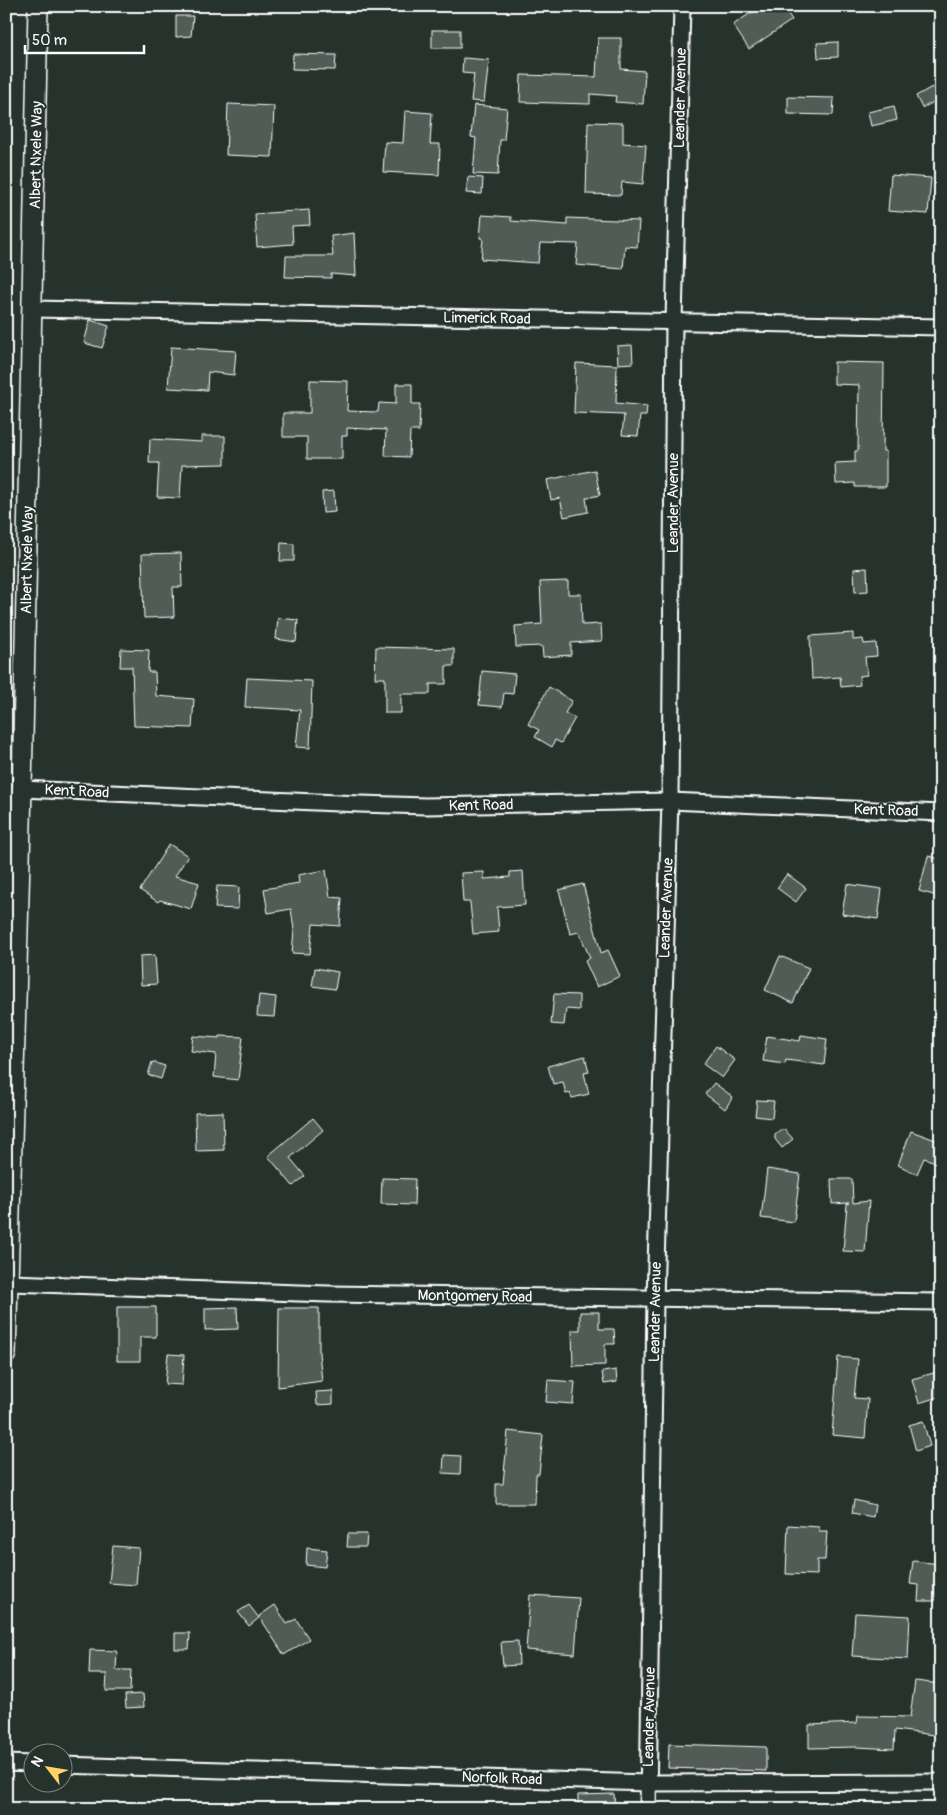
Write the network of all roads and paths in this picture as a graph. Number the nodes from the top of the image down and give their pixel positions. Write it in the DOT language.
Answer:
graph roads {
  1 [pos="38,6"];
  2 [pos="682,6"];
  3 [pos="33,309"];
  4 [pos="674,321"];
  5 [pos="941,326"];
  6 [pos="17,793"];
  7 [pos="670,801"];
  8 [pos="941,812"];
  9 [pos="10,1283"];
  10 [pos="655,1299"];
  11 [pos="941,1302"];
  12 [pos="6,1354"];
  13 [pos="6,1763"];
  14 [pos="22,1764"];
  15 [pos="72,1765"];
  16 [pos="648,1782"];
  17 [pos="941,1782"];
  18 [pos="648,1809"];
  1 -- 3 [label="main road, Albert Nxele Way"];
  2 -- 4 [label="street, Leander Avenue"];
  3 -- 4 [label="street, Limerick Road"];
  3 -- 6 [label="main road, Albert Nxele Way"];
  4 -- 5 [label="street, Limerick Road"];
  4 -- 7 [label="street, Leander Avenue"];
  6 -- 7 [label="street, Kent Road"];
  6 -- 9 [label="main road, Albert Nxele Way"];
  7 -- 8 [label="street, Kent Road"];
  7 -- 10 [label="street, Leander Avenue"];
  9 -- 10 [label="street, Montgomery Road"];
  9 -- 12 [label="main road, Albert Nxele Way"];
  10 -- 11 [label="street, Montgomery Road"];
  10 -- 16 [label="street, Leander Avenue"];
  13 -- 14 [label="street"];
  15 -- 16 [label="street, Norfolk Road"];
  16 -- 17 [label="street, Norfolk Road"];
  16 -- 18 [label="street, Leander Avenue"];
}
